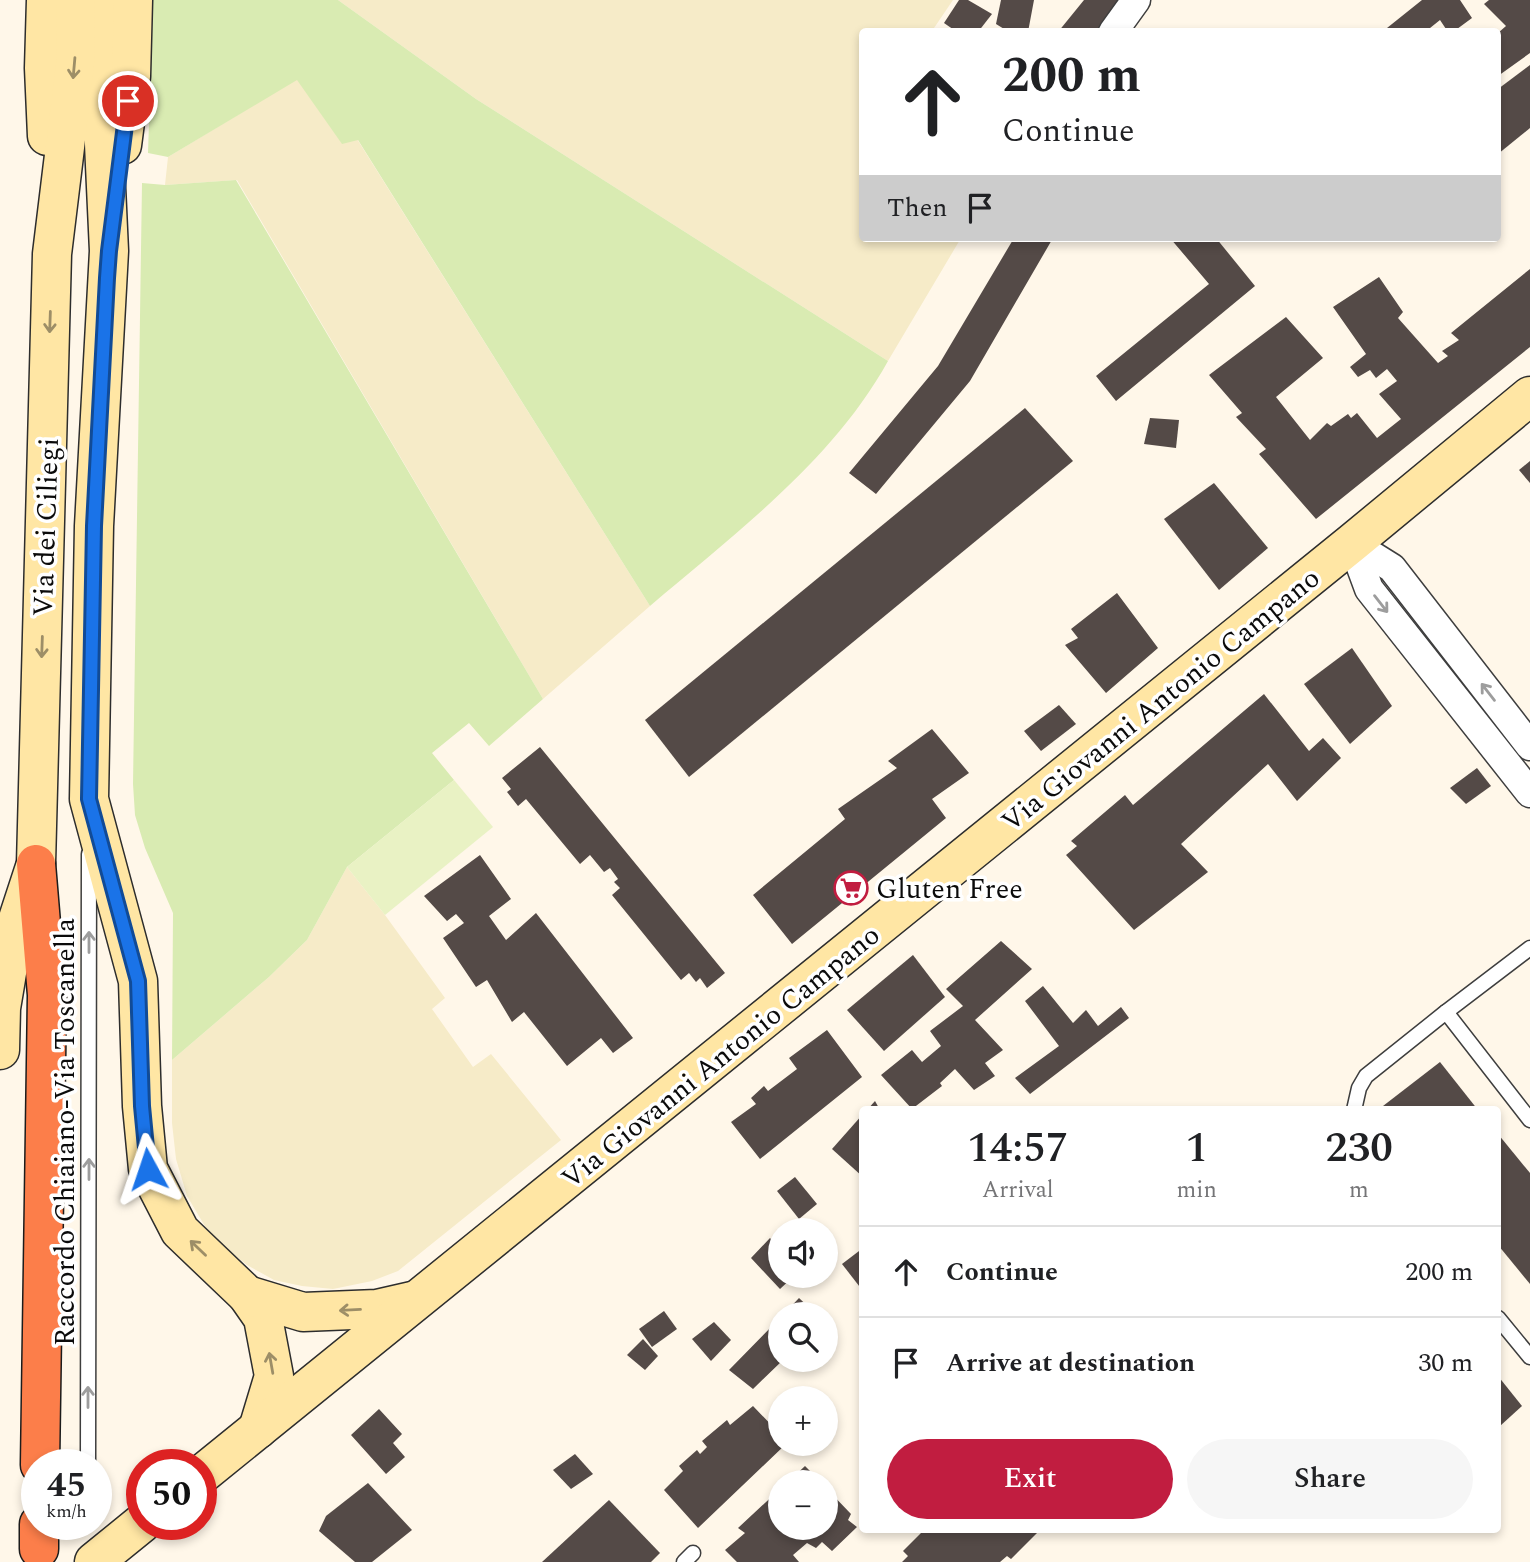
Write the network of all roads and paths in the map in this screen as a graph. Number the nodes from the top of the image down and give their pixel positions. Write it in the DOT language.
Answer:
graph roads {
  1 [pos="47,0"];
  2 [pos="76,0"];
  3 [pos="104,0"];
  4 [pos="133,0"];
  5 [pos="1136,0"];
  6 [pos="1116,28"];
  7 [pos="109,251"];
  8 [pos="52,254"];
  9 [pos="1530,396"];
  10 [pos="1352,543"];
  11 [pos="1530,746"];
  12 [pos="1530,793"];
  13 [pos="89,799"];
  14 [pos="36,864"];
  15 [pos="1530,948"];
  16 [pos="1446,1012"];
  17 [pos="0,1050"];
  18 [pos="1355,1106"];
  19 [pos="1530,1121"];
  20 [pos="247,1295"];
  21 [pos="417,1300"];
  22 [pos="1501,1322"];
  23 [pos="1530,1357"];
  24 [pos="258,1429"];
  25 [pos="40,1449"];
  26 [pos="88,1449"];
  27 [pos="217,1462"];
  28 [pos="126,1536"];
  29 [pos="94,1562"];
  1 -- 8 [label="main road"];
  2 -- 8 [label="main road, Via dei Ciliegi, one-way"];
  3 -- 7 [label="main road, Via dei Ciliegi"];
  4 -- 7 [label="main road"];
  5 -- 6 [label="street"];
  7 -- 13 [label="main road, Via dei Ciliegi"];
  8 -- 14 [label="main road, Via dei Ciliegi, one-way"];
  9 -- 10 [label="main road, Via Giovanni Antonio Campano"];
  11 -- 10 [label="street, one-way"];
  10 -- 12 [label="street, one-way"];
  10 -- 21 [label="main road, Via Giovanni Antonio Campano"];
  20 -- 13 [label="main road, Via dei Ciliegi, one-way"];
  26 -- 13 [label="lane, Raccordo Chiaiano-Via Toscanella, one-way"];
  14 -- 17 [label="main road, Via dei Ciliegi"];
  14 -- 25 [label="highway"];
  15 -- 16 [label="lane"];
  16 -- 18 [label="lane"];
  16 -- 19 [label="lane"];
  21 -- 20 [label="main road, Via dei Ciliegi, one-way"];
  24 -- 20 [label="main road, Via dei Ciliegi, one-way"];
  21 -- 24 [label="main road, Via Giovanni Antonio Campano"];
  22 -- 23 [label="lane"];
  24 -- 27 [label="main road, Via Giovanni Antonio Campano"];
  28 -- 29 [label="main road"];
}
